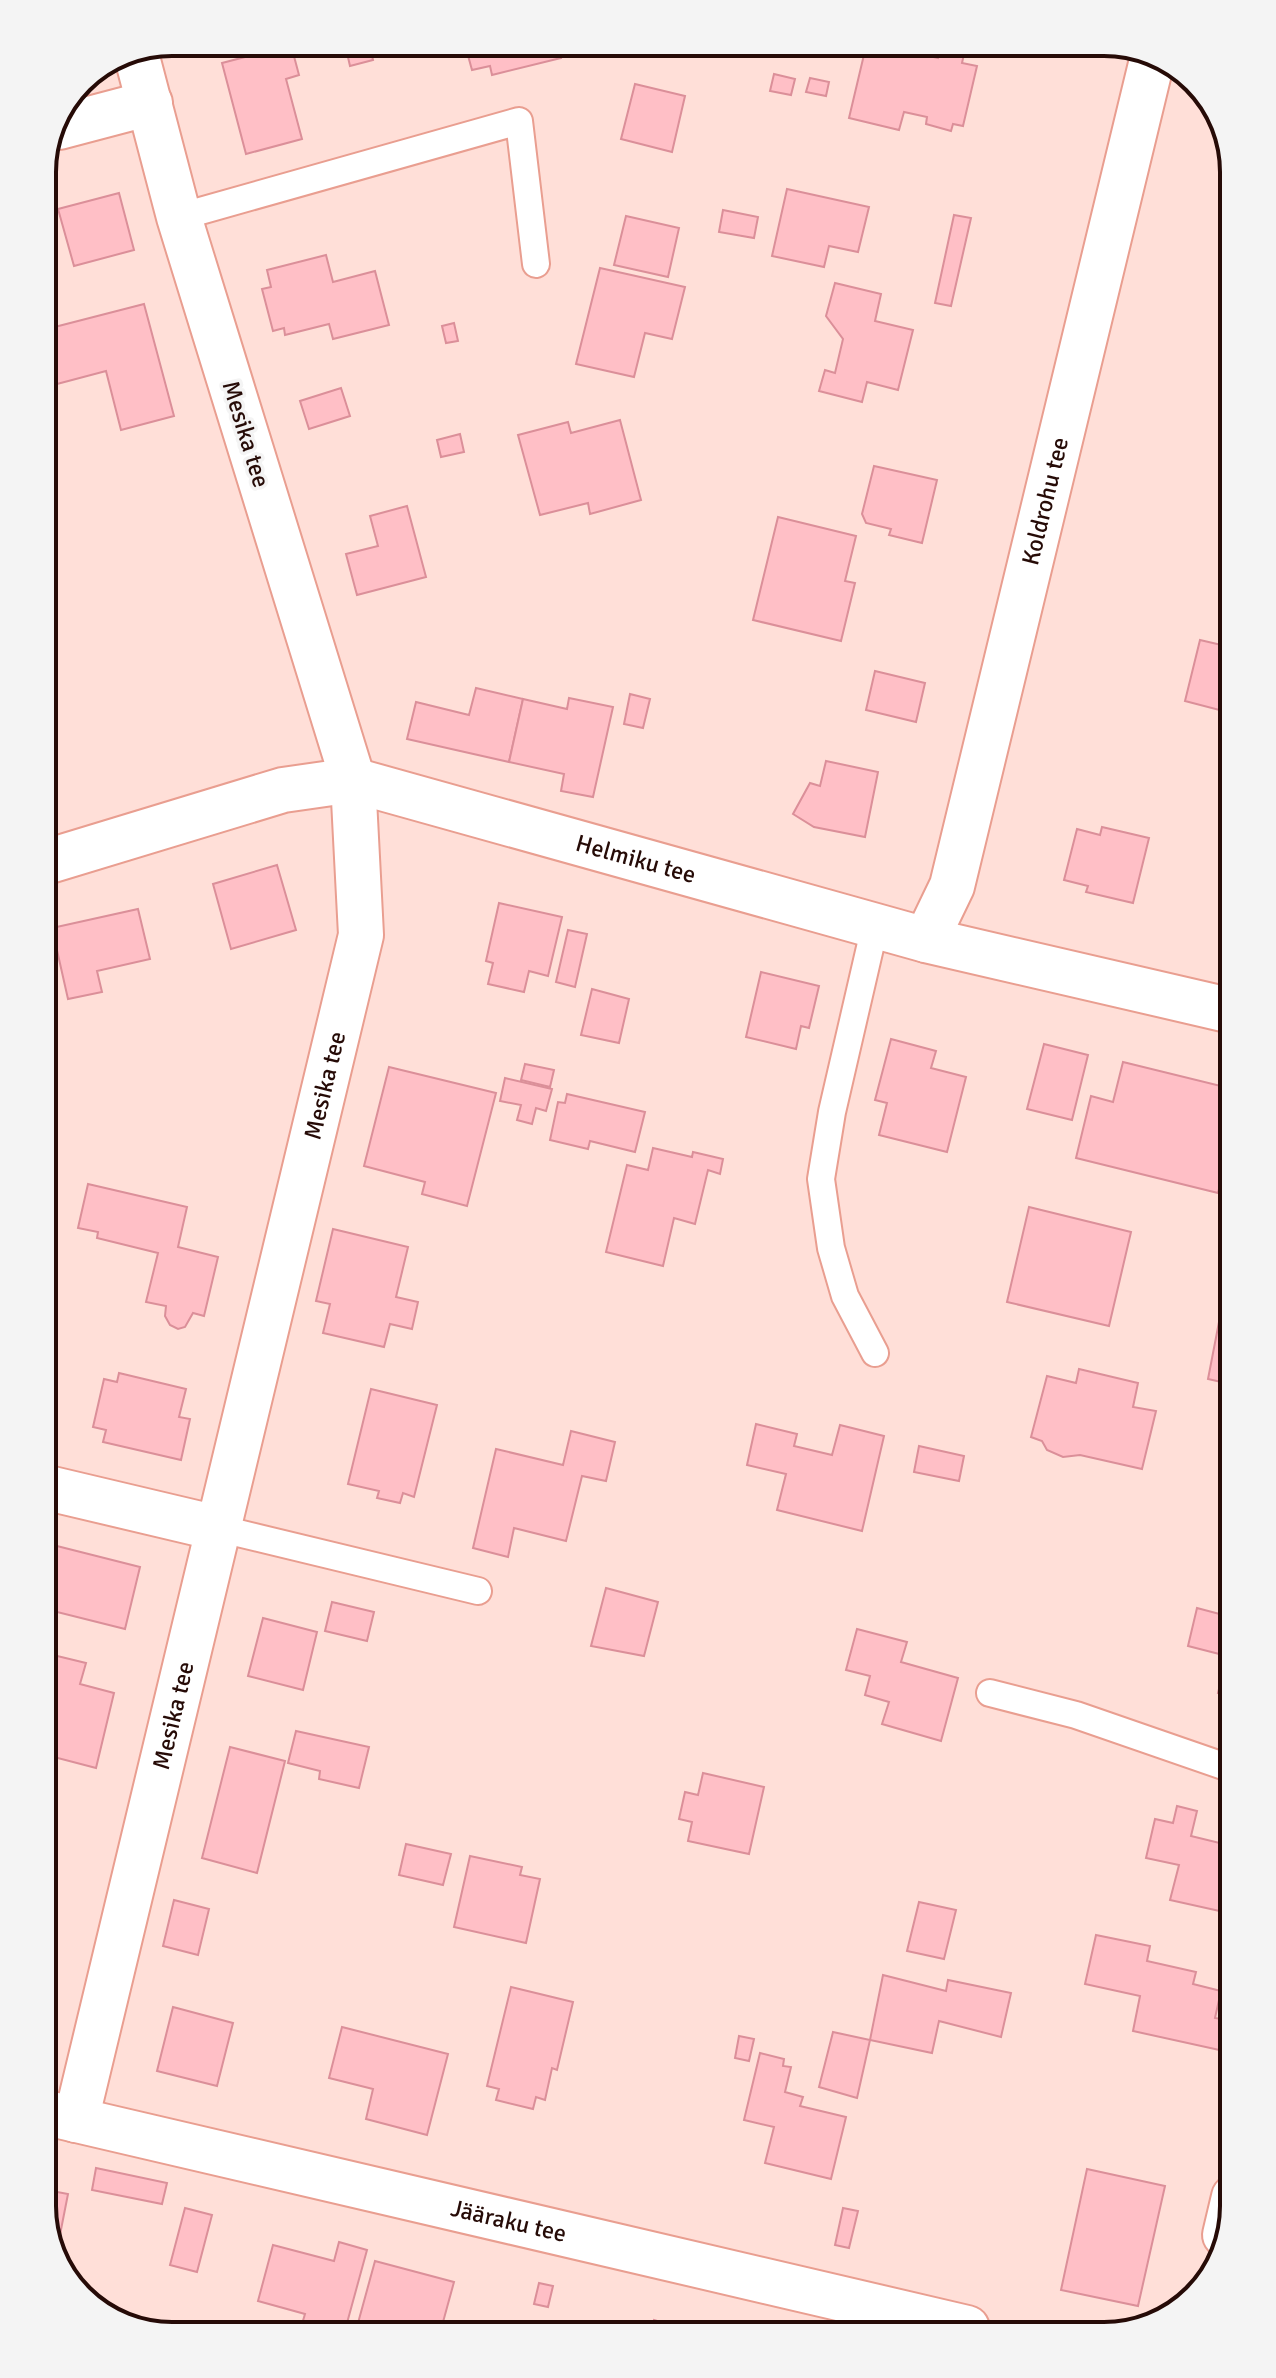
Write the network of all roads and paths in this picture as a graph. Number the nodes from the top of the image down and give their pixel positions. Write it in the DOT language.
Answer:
graph roads {
  1 [pos="138,62"];
  2 [pos="1151,66"];
  3 [pos="150,103"];
  4 [pos="66,125"];
  5 [pos="179,217"];
  6 [pos="536,264"];
  7 [pos="353,780"];
  8 [pos="56,859"];
  9 [pos="875,926"];
  10 [pos="926,940"];
  11 [pos="1220,1008"];
  12 [pos="875,1353"];
  13 [pos="56,1490"];
  14 [pos="217,1528"];
  15 [pos="478,1591"];
  16 [pos="990,1693"];
  17 [pos="1220,1765"];
  18 [pos="64,2117"];
  19 [pos="941,2322"];
  1 -- 3 [label="street, Mesika tee"];
  2 -- 10 [label="street, Koldrohu tee"];
  3 -- 4 [label="street"];
  3 -- 5 [label="street, Mesika tee"];
  5 -- 6 [label="lane"];
  5 -- 7 [label="street, Mesika tee"];
  7 -- 8 [label="street, Helmiku tee"];
  7 -- 9 [label="street, Helmiku tee"];
  7 -- 14 [label="street, Mesika tee"];
  9 -- 10 [label="street, Helmiku tee"];
  9 -- 12 [label="lane"];
  10 -- 11 [label="street, Helmiku tee"];
  13 -- 14 [label="street"];
  14 -- 15 [label="lane"];
  14 -- 18 [label="street, Mesika tee"];
  16 -- 17 [label="lane"];
  18 -- 19 [label="street, Jääraku tee"];
}
